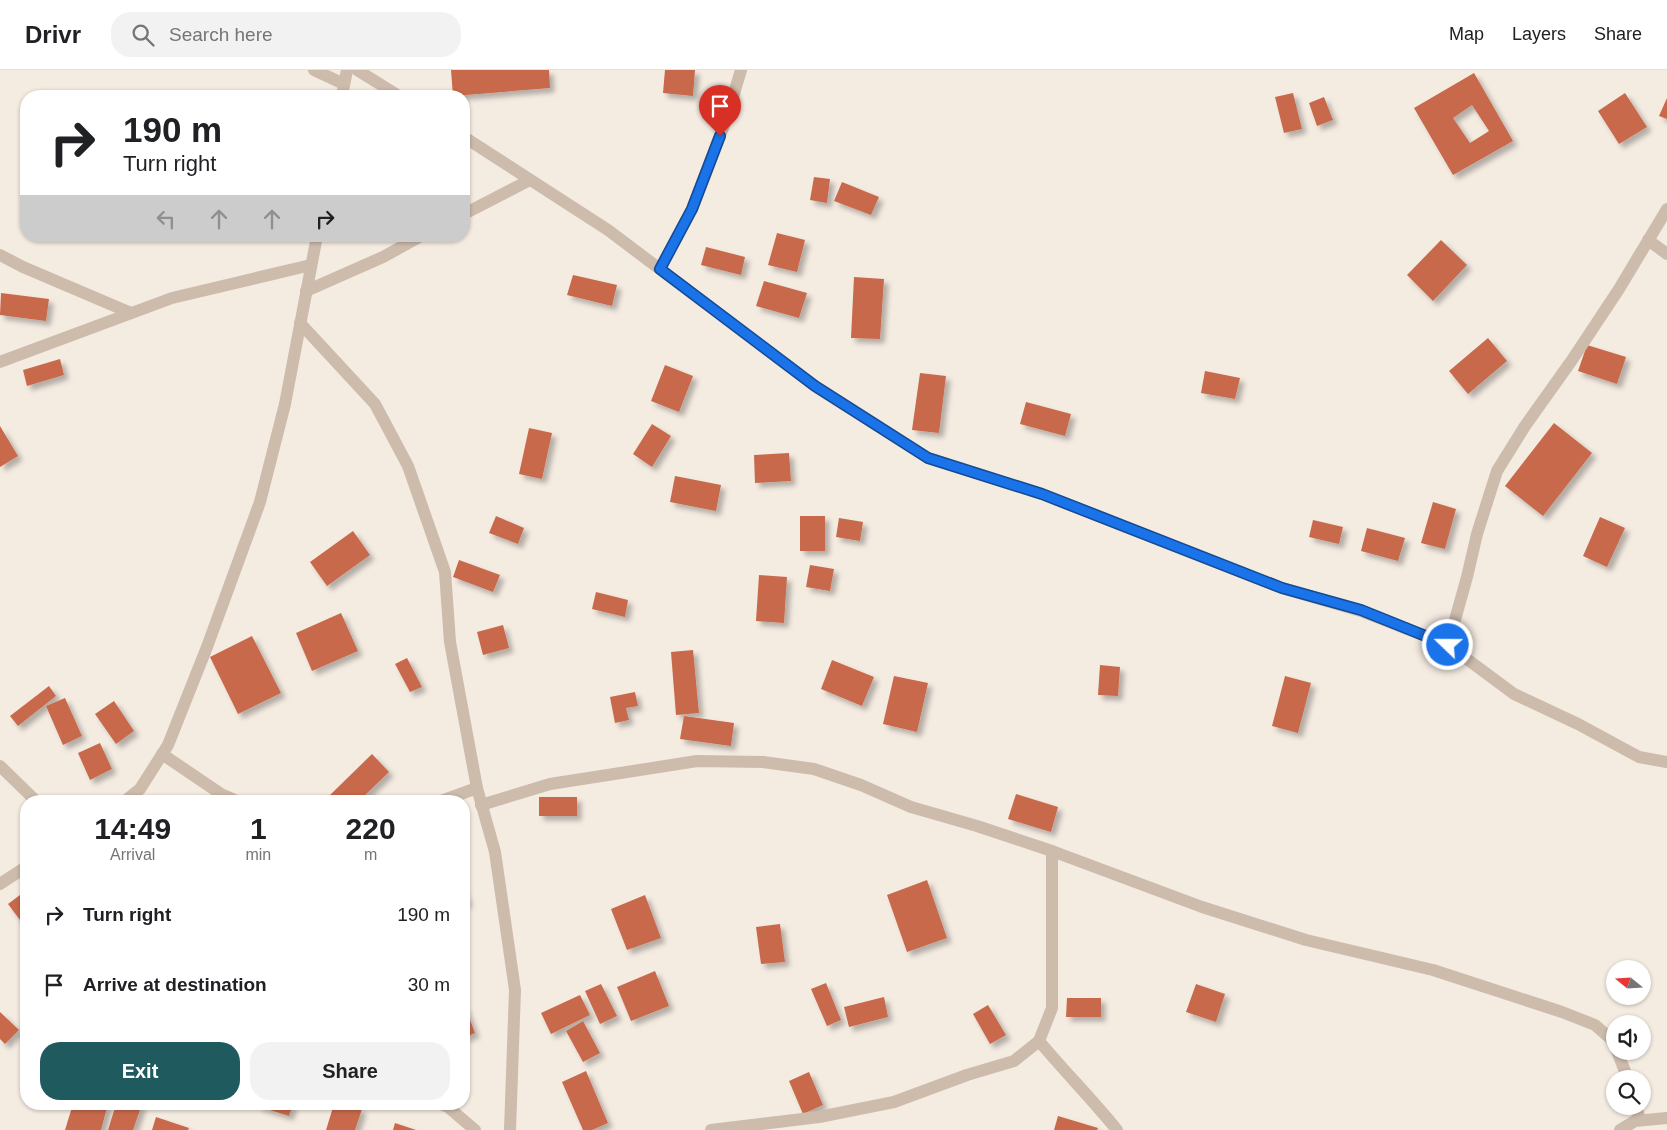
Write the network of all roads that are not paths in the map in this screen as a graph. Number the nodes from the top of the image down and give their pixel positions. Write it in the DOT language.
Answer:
graph roads {
  1 [pos="314,70"];
  2 [pos="348,70"];
  3 [pos="357,70"];
  4 [pos="741,70"];
  5 [pos="343,90"];
  6 [pos="389,90"];
  7 [pos="470,141"];
  8 [pos="530,180"];
  9 [pos="1667,209"];
  10 [pos="470,211"];
  11 [pos="1648,240"];
  12 [pos="316,242"];
  13 [pos="410,242"];
  14 [pos="1667,254"];
  15 [pos="0,255"];
  16 [pos="311,265"];
  17 [pos="660,269"];
  18 [pos="306,290"];
  19 [pos="131,313"];
  20 [pos="300,323"];
  21 [pos="0,362"];
  22 [pos="1448,645"];
  23 [pos="162,754"];
  24 [pos="1667,762"];
  25 [pos="0,766"];
  26 [pos="477,788"];
  27 [pos="30,795"];
  28 [pos="132,795"];
  29 [pos="222,795"];
  30 [pos="458,795"];
  31 [pos="481,805"];
  32 [pos="1052,851"];
  33 [pos="20,871"];
  34 [pos="0,884"];
  35 [pos="1606,1034"];
  36 [pos="1039,1040"];
  37 [pos="450,1110"];
  38 [pos="1639,1115"];
  39 [pos="1667,1118"];
  40 [pos="1640,1120"];
  41 [pos="475,1130"];
  42 [pos="510,1130"];
  43 [pos="711,1130"];
  44 [pos="1117,1130"];
  45 [pos="1620,1130"];
  1 -- 5 [label="street"];
  2 -- 5 [label="street"];
  3 -- 6 [label="street"];
  4 -- 17 [label="street"];
  7 -- 8 [label="street"];
  8 -- 10 [label="street"];
  8 -- 17 [label="street"];
  9 -- 11 [label="street"];
  11 -- 14 [label="street"];
  11 -- 22 [label="street"];
  12 -- 16 [label="street"];
  13 -- 18 [label="street"];
  15 -- 19 [label="street"];
  16 -- 18 [label="street"];
  16 -- 19 [label="street"];
  17 -- 22 [label="street"];
  18 -- 20 [label="street"];
  19 -- 21 [label="street"];
  20 -- 23 [label="street"];
  20 -- 26 [label="street"];
  22 -- 24 [label="street"];
  23 -- 28 [label="street"];
  23 -- 29 [label="street"];
  25 -- 27 [label="street"];
  26 -- 30 [label="street"];
  26 -- 31 [label="street"];
  31 -- 32 [label="street"];
  31 -- 42 [label="street"];
  32 -- 35 [label="street"];
  32 -- 36 [label="street"];
  33 -- 34 [label="street"];
  36 -- 43 [label="street"];
  36 -- 44 [label="street"];
  37 -- 41 [label="street"];
  38 -- 40 [label="street"];
  39 -- 40 [label="street"];
  40 -- 45 [label="street"];
}
